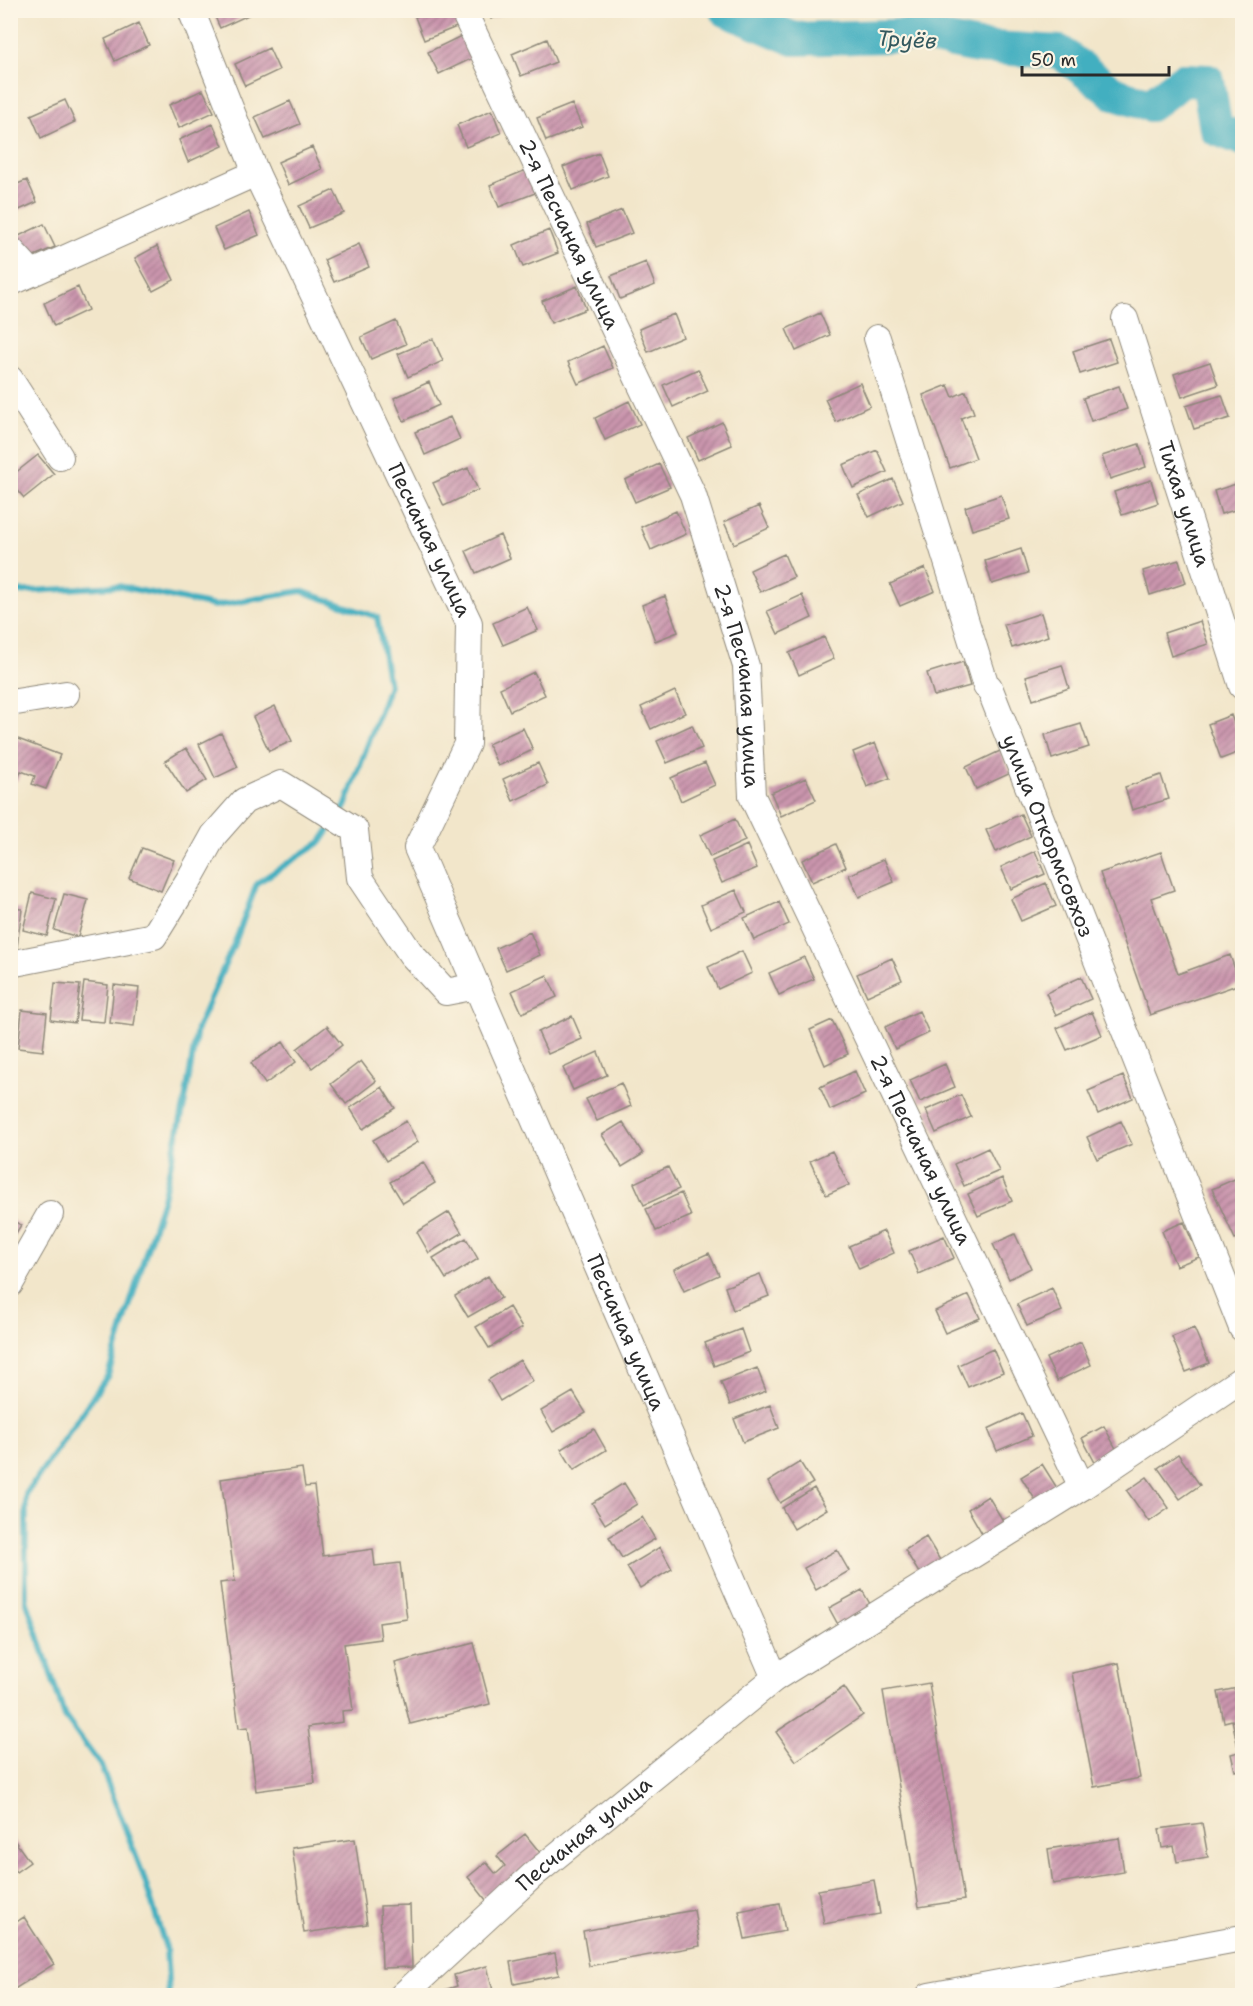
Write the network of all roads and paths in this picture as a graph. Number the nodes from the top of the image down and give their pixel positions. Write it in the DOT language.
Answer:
graph roads {
  1 [pos="191,10"];
  2 [pos="463,10"];
  3 [pos="256,173"];
  4 [pos="10,249"];
  5 [pos="21,278"];
  6 [pos="1125,319"];
  7 [pos="877,338"];
  8 [pos="10,379"];
  9 [pos="60,457"];
  10 [pos="1242,686"];
  11 [pos="66,694"];
  12 [pos="10,703"];
  13 [pos="10,964"];
  14 [pos="477,986"];
  15 [pos="50,1214"];
  16 [pos="10,1284"];
  17 [pos="1242,1328"];
  18 [pos="1242,1379"];
  19 [pos="1082,1487"];
  20 [pos="775,1678"];
  21 [pos="1242,1938"];
  22 [pos="402,1995"];
  23 [pos="929,1995"];
  1 -- 3 [label="street, Песчаная улица"];
  2 -- 19 [label="street, 2-я Песчаная улица"];
  3 -- 5 [label="street"];
  3 -- 14 [label="street, Песчаная улица"];
  4 -- 5 [label="street"];
  6 -- 10 [label="street, Тихая улица"];
  7 -- 17 [label="street, улица Откормсовхоз"];
  8 -- 9 [label="street"];
  11 -- 12 [label="street"];
  13 -- 14 [label="street"];
  14 -- 20 [label="street, Песчаная улица"];
  15 -- 16 [label="street"];
  18 -- 19 [label="street"];
  19 -- 20 [label="street, Песчаная улица"];
  20 -- 22 [label="street, Песчаная улица"];
  21 -- 23 [label="street"];
}
